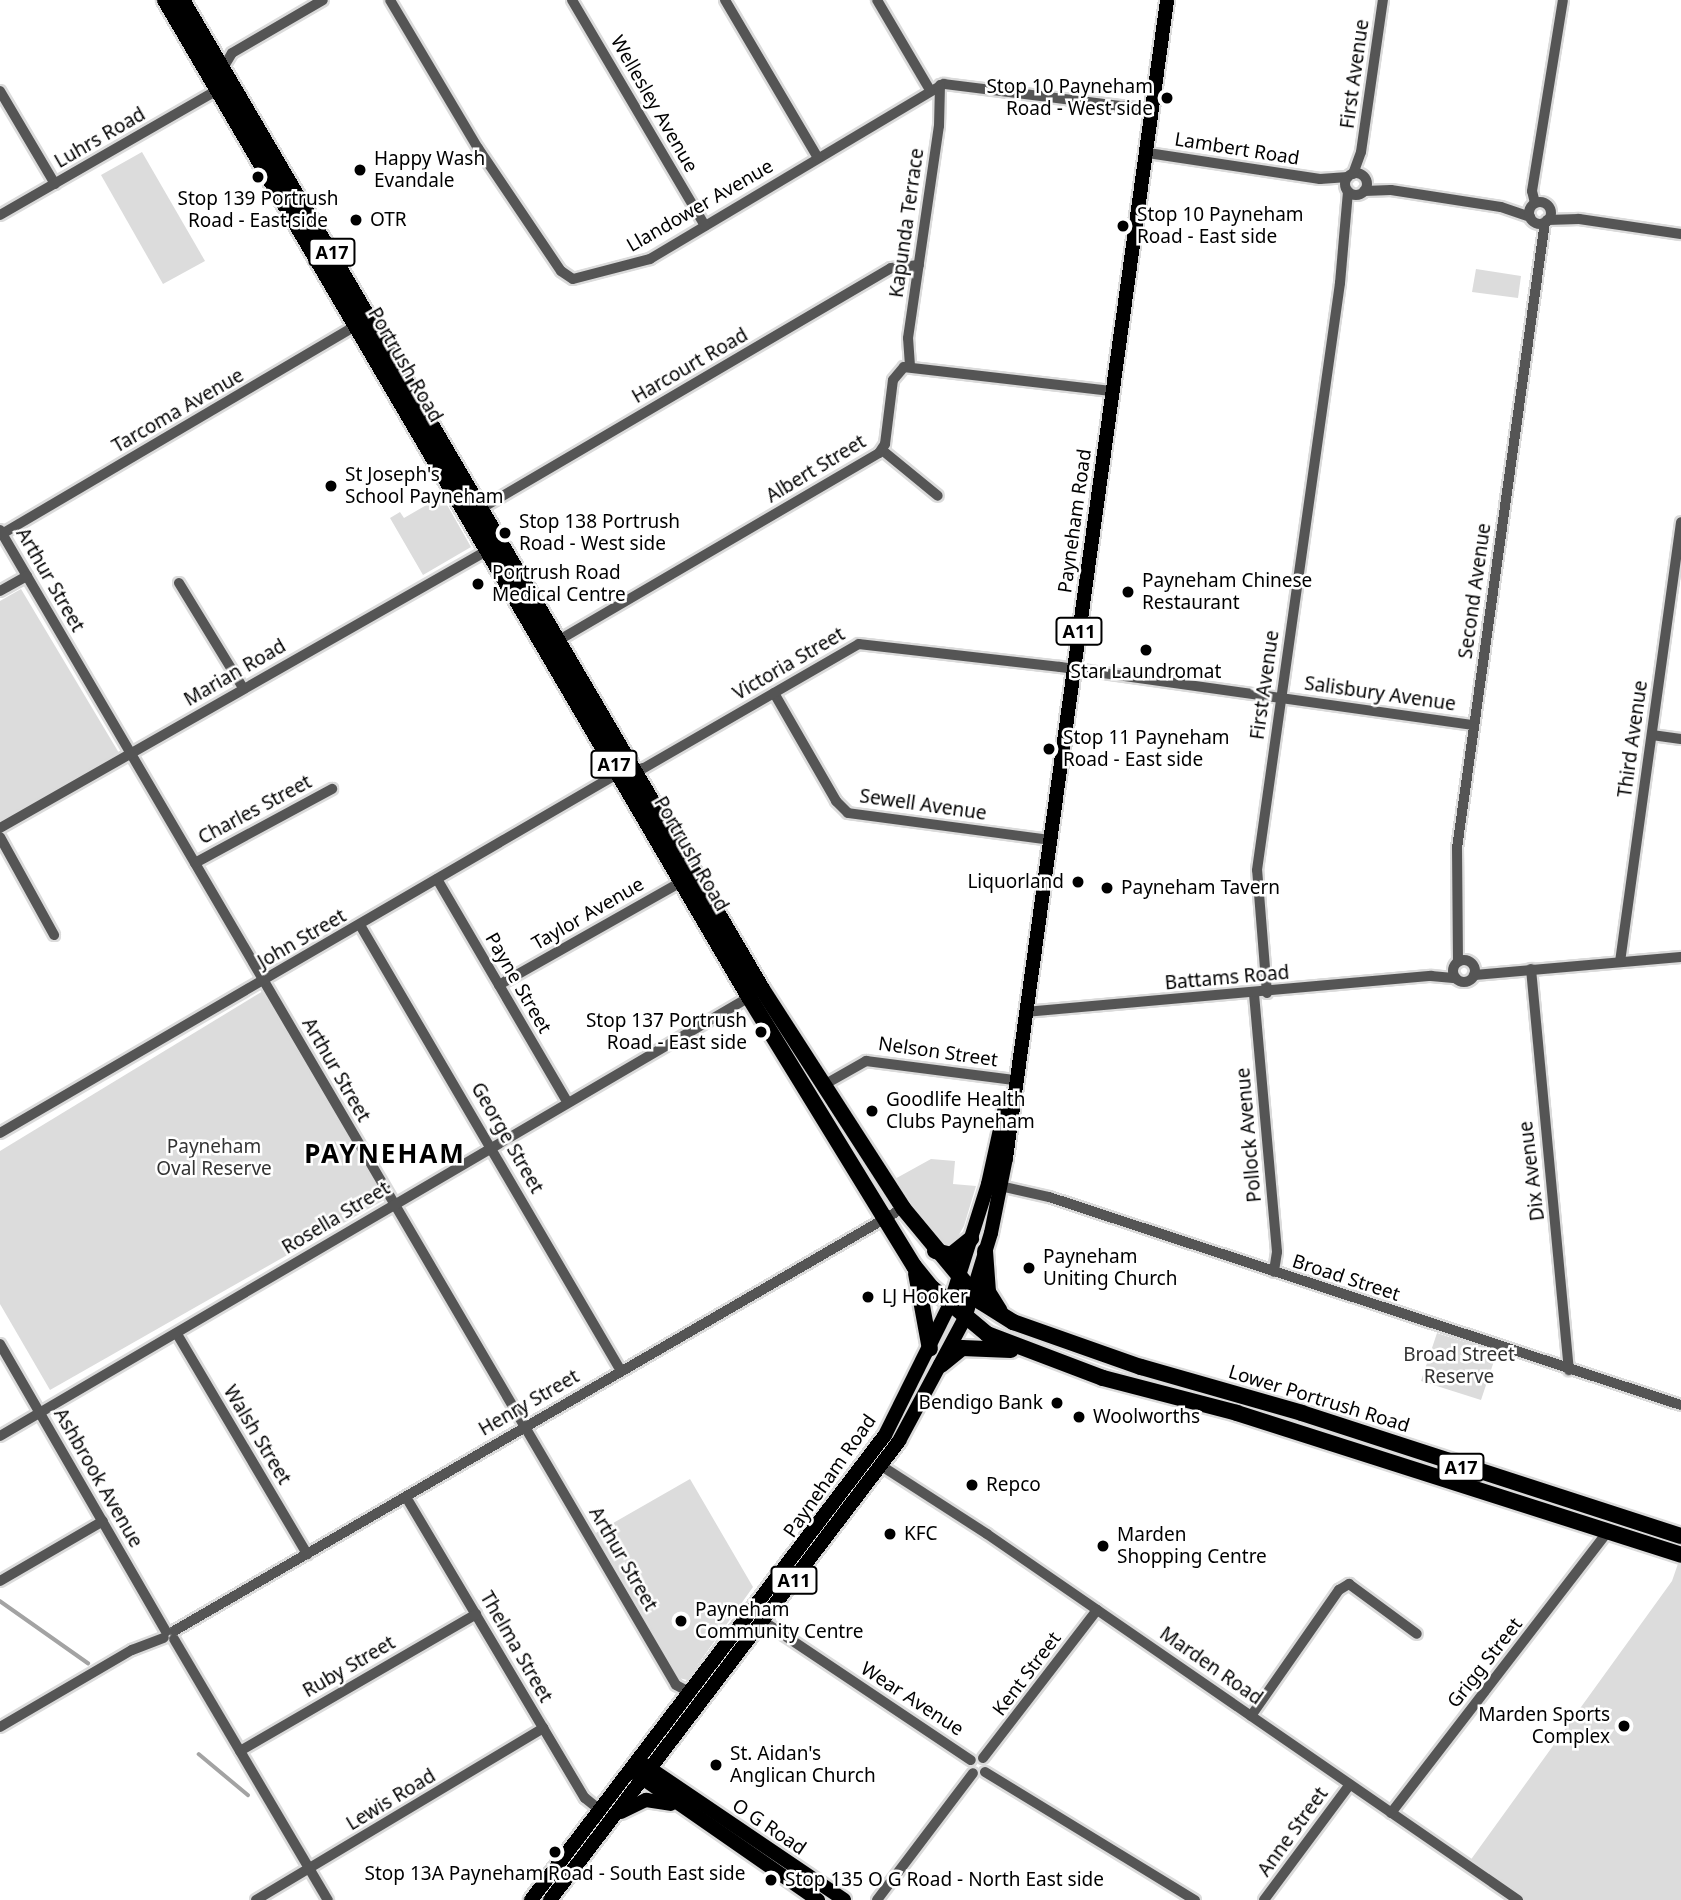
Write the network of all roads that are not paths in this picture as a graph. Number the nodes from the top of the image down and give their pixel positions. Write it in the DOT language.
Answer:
graph roads {
  1 [pos="165,0"];
  2 [pos="182,0"];
  3 [pos="323,0"];
  4 [pos="390,0"];
  5 [pos="572,0"];
  6 [pos="725,0"];
  7 [pos="877,0"];
  8 [pos="1167,0"];
  9 [pos="1383,0"];
  10 [pos="1563,0"];
  11 [pos="222,58"];
  12 [pos="935,88"];
  13 [pos="217,90"];
  14 [pos="0,91"];
  15 [pos="247,107"];
  16 [pos="1153,110"];
  17 [pos="1148,153"];
  18 [pos="818,158"];
  19 [pos="55,184"];
  20 [pos="1356,184"];
  21 [pos="1540,204"];
  22 [pos="1501,207"];
  23 [pos="0,215"];
  24 [pos="1579,219"];
  25 [pos="1539,221"];
  26 [pos="705,226"];
  27 [pos="1681,234"];
  28 [pos="919,265"];
  29 [pos="364,321"];
  30 [pos="910,366"];
  31 [pos="1113,391"];
  32 [pos="882,450"];
  33 [pos="938,496"];
  34 [pos="482,508"];
  35 [pos="1681,522"];
  36 [pos="1,532"];
  37 [pos="488,550"];
  38 [pos="27,576"];
  39 [pos="1677,576"];
  40 [pos="179,583"];
  41 [pos="0,591"];
  42 [pos="552,644"];
  43 [pos="1073,668"];
  44 [pos="243,688"];
  45 [pos="774,693"];
  46 [pos="1281,698"];
  47 [pos="1474,725"];
  48 [pos="1652,735"];
  49 [pos="1681,739"];
  50 [pos="131,753"];
  51 [pos="628,773"];
  52 [pos="332,789"];
  53 [pos="0,828"];
  54 [pos="0,837"];
  55 [pos="1049,840"];
  56 [pos="195,863"];
  57 [pos="689,877"];
  58 [pos="437,879"];
  59 [pos="360,925"];
  60 [pos="54,935"];
  61 [pos="1681,957"];
  62 [pos="1620,961"];
  63 [pos="1466,966"];
  64 [pos="1531,969"];
  65 [pos="1431,976"];
  66 [pos="1456,978"];
  67 [pos="264,981"];
  68 [pos="499,985"];
  69 [pos="755,993"];
  70 [pos="1267,993"];
  71 [pos="1254,994"];
  72 [pos="1026,1012"];
  73 [pos="1013,1085"];
  74 [pos="822,1086"];
  75 [pos="568,1103"];
  76 [pos="0,1133"];
  77 [pos="493,1147"];
  78 [pos="1000,1186"];
  79 [pos="394,1204"];
  80 [pos="903,1208"];
  81 [pos="885,1219"];
  82 [pos="971,1239"];
  83 [pos="935,1251"];
  84 [pos="985,1251"];
  85 [pos="914,1266"];
  86 [pos="1274,1272"];
  87 [pos="958,1278"];
  88 [pos="973,1293"];
  89 [pos="950,1304"];
  90 [pos="1004,1317"];
  91 [pos="965,1318"];
  92 [pos="177,1334"];
  93 [pos="0,1344"];
  94 [pos="930,1349"];
  95 [pos="1031,1352"];
  96 [pos="941,1365"];
  97 [pos="1569,1370"];
  98 [pos="621,1371"];
  99 [pos="1241,1397"];
  100 [pos="1681,1405"];
  101 [pos="40,1412"];
  102 [pos="1302,1413"];
  103 [pos="1266,1422"];
  104 [pos="525,1426"];
  105 [pos="0,1436"];
  106 [pos="880,1465"];
  107 [pos="406,1497"];
  108 [pos="1588,1509"];
  109 [pos="103,1521"];
  110 [pos="1636,1524"];
  111 [pos="1606,1534"];
  112 [pos="1681,1536"];
  113 [pos="307,1554"];
  114 [pos="1681,1555"];
  115 [pos="0,1581"];
  116 [pos="1097,1610"];
  117 [pos="476,1614"];
  118 [pos="763,1621"];
  119 [pos="1417,1634"];
  120 [pos="170,1635"];
  121 [pos="691,1693"];
  122 [pos="1251,1716"];
  123 [pos="0,1727"];
  124 [pos="543,1728"];
  125 [pos="240,1751"];
  126 [pos="977,1759"];
  127 [pos="640,1770"];
  128 [pos="979,1773"];
  129 [pos="1350,1784"];
  130 [pos="682,1808"];
  131 [pos="1391,1813"];
  132 [pos="607,1814"];
  133 [pos="309,1869"];
  134 [pos="256,1900"];
  135 [pos="328,1900"];
  136 [pos="531,1900"];
  137 [pos="550,1900"];
  138 [pos="818,1900"];
  139 [pos="844,1900"];
  140 [pos="877,1900"];
  141 [pos="1195,1900"];
  142 [pos="1264,1900"];
  143 [pos="1518,1900"];
  1 -- 13 [label="highway, Portrush Road / A17"];
  2 -- 11 [label="highway, Portrush Road / A17"];
  3 -- 11 [label="street"];
  4 -- 26 [label="street, Llandower Avenue"];
  5 -- 26 [label="street, Wellesley Avenue"];
  6 -- 18 [label="street"];
  7 -- 12 [label="street"];
  8 -- 16 [label="main road, Payneham Road / A11"];
  9 -- 20 [label="street, First Avenue"];
  10 -- 21 [label="street"];
  11 -- 13 [label="highway"];
  11 -- 15 [label="highway, Portrush Road / A17"];
  12 -- 16 [label="street"];
  12 -- 18 [label="street, Llandower Avenue"];
  12 -- 28 [label="street, Kapunda Terrace"];
  13 -- 15 [label="highway"];
  13 -- 19 [label="street, Luhrs Road"];
  13 -- 29 [label="highway, Portrush Road / A17"];
  14 -- 19 [label="street"];
  15 -- 29 [label="highway, Portrush Road / A17"];
  16 -- 17 [label="main road, Payneham Road / A11"];
  17 -- 20 [label="street, Lambert Road"];
  17 -- 31 [label="main road, Payneham Road / A11"];
  18 -- 26 [label="street, Llandower Avenue"];
  19 -- 23 [label="street, Luhrs Road"];
  20 -- 22 [label="street, Lambert Road"];
  20 -- 46 [label="street, First Avenue"];
  21 -- 22 [label="street, Lambert Road"];
  21 -- 24 [label="street, Lambert Road"];
  21 -- 25 [label="street"];
  21 -- 25 [label="street"];
  22 -- 25 [label="street, Lambert Road"];
  24 -- 25 [label="street, Lambert Road"];
  24 -- 27 [label="street, Lambert Road"];
  25 -- 47 [label="street, Second Avenue"];
  28 -- 30 [label="street, Kapunda Terrace"];
  28 -- 34 [label="street, Harcourt Road"];
  29 -- 34 [label="highway, Portrush Road / A17"];
  29 -- 36 [label="street, Tarcoma Avenue"];
  29 -- 37 [label="highway, Portrush Road / A17"];
  30 -- 31 [label="street"];
  30 -- 32 [label="street, Albert Street"];
  31 -- 43 [label="main road, Payneham Road / A11"];
  32 -- 33 [label="street"];
  32 -- 42 [label="street, Albert Street"];
  34 -- 42 [label="highway, Portrush Road / A17"];
  35 -- 39 [label="street, Third Avenue"];
  36 -- 38 [label="street, Arthur Street"];
  37 -- 42 [label="highway, Portrush Road / A17"];
  37 -- 44 [label="street, Marian Road"];
  38 -- 41 [label="street"];
  38 -- 50 [label="street, Arthur Street"];
  39 -- 48 [label="street, Third Avenue"];
  40 -- 44 [label="street"];
  42 -- 51 [label="highway, Portrush Road / A17"];
  43 -- 45 [label="street, Victoria Street"];
  43 -- 46 [label="street, Salisbury Avenue"];
  43 -- 55 [label="main road, Payneham Road / A11"];
  44 -- 50 [label="street, Marian Road"];
  45 -- 51 [label="street, Victoria Street"];
  45 -- 55 [label="street, Sewell Avenue"];
  46 -- 47 [label="street, Salisbury Avenue"];
  46 -- 70 [label="street, First Avenue"];
  47 -- 63 [label="street, Second Avenue"];
  48 -- 49 [label="street"];
  48 -- 62 [label="street, Third Avenue"];
  50 -- 53 [label="street, Marian Road"];
  50 -- 56 [label="street, Arthur Street"];
  51 -- 57 [label="highway, Portrush Road / A17"];
  51 -- 58 [label="street, John Street"];
  52 -- 56 [label="street, Charles Street"];
  54 -- 60 [label="street"];
  55 -- 72 [label="main road, Payneham Road / A11"];
  56 -- 67 [label="street, Arthur Street"];
  57 -- 68 [label="street, Taylor Avenue"];
  57 -- 69 [label="highway, Portrush Road / A17"];
  58 -- 59 [label="street, John Street"];
  58 -- 68 [label="street, Payne Street"];
  59 -- 67 [label="street, John Street"];
  59 -- 77 [label="street, George Street"];
  61 -- 62 [label="street"];
  62 -- 64 [label="street"];
  63 -- 64 [label="street"];
  63 -- 65 [label="street, Battams Road"];
  63 -- 66 [label="street, Second Avenue"];
  63 -- 66 [label="street, Battams Road"];
  64 -- 97 [label="street, Dix Avenue"];
  65 -- 66 [label="street, Battams Road"];
  65 -- 70 [label="street, Battams Road"];
  67 -- 76 [label="street, John Street"];
  67 -- 79 [label="street, Arthur Street"];
  68 -- 75 [label="street, Payne Street"];
  69 -- 74 [label="highway, Portrush Road / A17"];
  69 -- 75 [label="street, Rosella Street"];
  69 -- 81 [label="highway, Portrush Road / A17"];
  70 -- 71 [label="street, Battams Road"];
  71 -- 72 [label="street, Battams Road"];
  71 -- 86 [label="street, Pollock Avenue"];
  72 -- 73 [label="main road, Payneham Road / A11"];
  73 -- 74 [label="street, Nelson Street"];
  73 -- 78 [label="main road, Payneham Road / A11"];
  73 -- 82 [label="main road, Payneham Road / A11"];
  74 -- 80 [label="highway, Portrush Road / A17"];
  75 -- 77 [label="street, Rosella Street"];
  77 -- 79 [label="street, Rosella Street"];
  77 -- 98 [label="street, George Street"];
  78 -- 84 [label="main road, Payneham Road / A11"];
  78 -- 86 [label="street, Broad Street"];
  79 -- 92 [label="street, Rosella Street"];
  79 -- 104 [label="street, Arthur Street"];
  80 -- 81 [label="street, Henry Street"];
  80 -- 83 [label="highway, Portrush Road / A17"];
  81 -- 85 [label="highway, Portrush Road / A17"];
  81 -- 98 [label="street, Henry Street"];
  82 -- 83 [label="highway"];
  82 -- 87 [label="main road, Payneham Road / A11"];
  83 -- 87 [label="highway, Portrush Road / A17"];
  84 -- 88 [label="main road, Payneham Road / A11"];
  84 -- 90 [label="highway"];
  85 -- 89 [label="highway, Portrush Road / A17"];
  85 -- 94 [label="highway"];
  86 -- 97 [label="street, Broad Street"];
  87 -- 88 [label="highway, Lower Portrush Road / A17"];
  87 -- 89 [label="main road, Payneham Road / A11"];
  88 -- 90 [label="highway, Lower Portrush Road / A17"];
  88 -- 91 [label="main road, Payneham Road / A11"];
  89 -- 91 [label="highway, Portrush Road / A17"];
  89 -- 94 [label="main road, Payneham Road / A11"];
  90 -- 99 [label="highway, Lower Portrush Road / A17"];
  91 -- 95 [label="highway, Lower Portrush Road / A17"];
  91 -- 96 [label="main road, Payneham Road / A11"];
  92 -- 101 [label="street, Rosella Street"];
  92 -- 113 [label="street, Walsh Street"];
  93 -- 101 [label="street, Ashbrook Avenue"];
  94 -- 121 [label="main road, Payneham Road / A11"];
  95 -- 96 [label="highway"];
  95 -- 103 [label="highway, Lower Portrush Road / A17"];
  96 -- 106 [label="main road, Payneham Road / A11"];
  97 -- 100 [label="street, Broad Street"];
  98 -- 104 [label="street, Henry Street"];
  99 -- 102 [label="highway, Lower Portrush Road / A17"];
  99 -- 103 [label="highway"];
  101 -- 105 [label="street, Rosella Street"];
  101 -- 109 [label="street, Ashbrook Avenue"];
  102 -- 103 [label="highway"];
  102 -- 108 [label="highway, Lower Portrush Road / A17"];
  103 -- 111 [label="highway, Lower Portrush Road / A17"];
  104 -- 107 [label="street, Henry Street"];
  104 -- 121 [label="street, Arthur Street"];
  106 -- 116 [label="street, Marden Road"];
  106 -- 118 [label="main road, Payneham Road / A11"];
  107 -- 113 [label="street, Henry Street"];
  107 -- 117 [label="street, Thelma Street"];
  108 -- 110 [label="highway, Lower Portrush Road / A17"];
  108 -- 111 [label="highway"];
  109 -- 115 [label="street"];
  109 -- 120 [label="street, Ashbrook Avenue"];
  110 -- 111 [label="highway"];
  110 -- 112 [label="highway, Lower Portrush Road / A17"];
  111 -- 114 [label="highway, Lower Portrush Road / A17"];
  111 -- 131 [label="street, Grigg Street"];
  113 -- 120 [label="street, Henry Street"];
  116 -- 122 [label="street, Marden Road"];
  116 -- 126 [label="street, Kent Street"];
  117 -- 124 [label="street, Thelma Street"];
  117 -- 125 [label="street, Ruby Street"];
  118 -- 126 [label="street, Wear Avenue"];
  118 -- 127 [label="main road, Payneham Road / A11"];
  119 -- 122 [label="street"];
  120 -- 123 [label="street, Henry Street"];
  120 -- 125 [label="street, Ashbrook Avenue"];
  121 -- 127 [label="main road, Payneham Road / A11"];
  122 -- 129 [label="street, Marden Road"];
  124 -- 132 [label="street, Thelma Street"];
  124 -- 133 [label="street, Lewis Road"];
  125 -- 133 [label="street, Ashbrook Avenue"];
  126 -- 128 [label="street"];
  126 -- 128 [label="street"];
  127 -- 130 [label="main road, O G Road"];
  127 -- 132 [label="main road, Payneham Road / A11"];
  127 -- 139 [label="main road, O G Road"];
  128 -- 140 [label="street"];
  128 -- 141 [label="street"];
  129 -- 131 [label="street, Marden Road"];
  129 -- 142 [label="street, Anne Street"];
  130 -- 132 [label="main road"];
  130 -- 138 [label="main road, O G Road"];
  131 -- 143 [label="street, Marden Road"];
  132 -- 136 [label="main road, Payneham Road / A11"];
  132 -- 137 [label="main road, Payneham Road / A11"];
  133 -- 134 [label="street, Lewis Road"];
  133 -- 135 [label="street, Ashbrook Avenue"];
}
